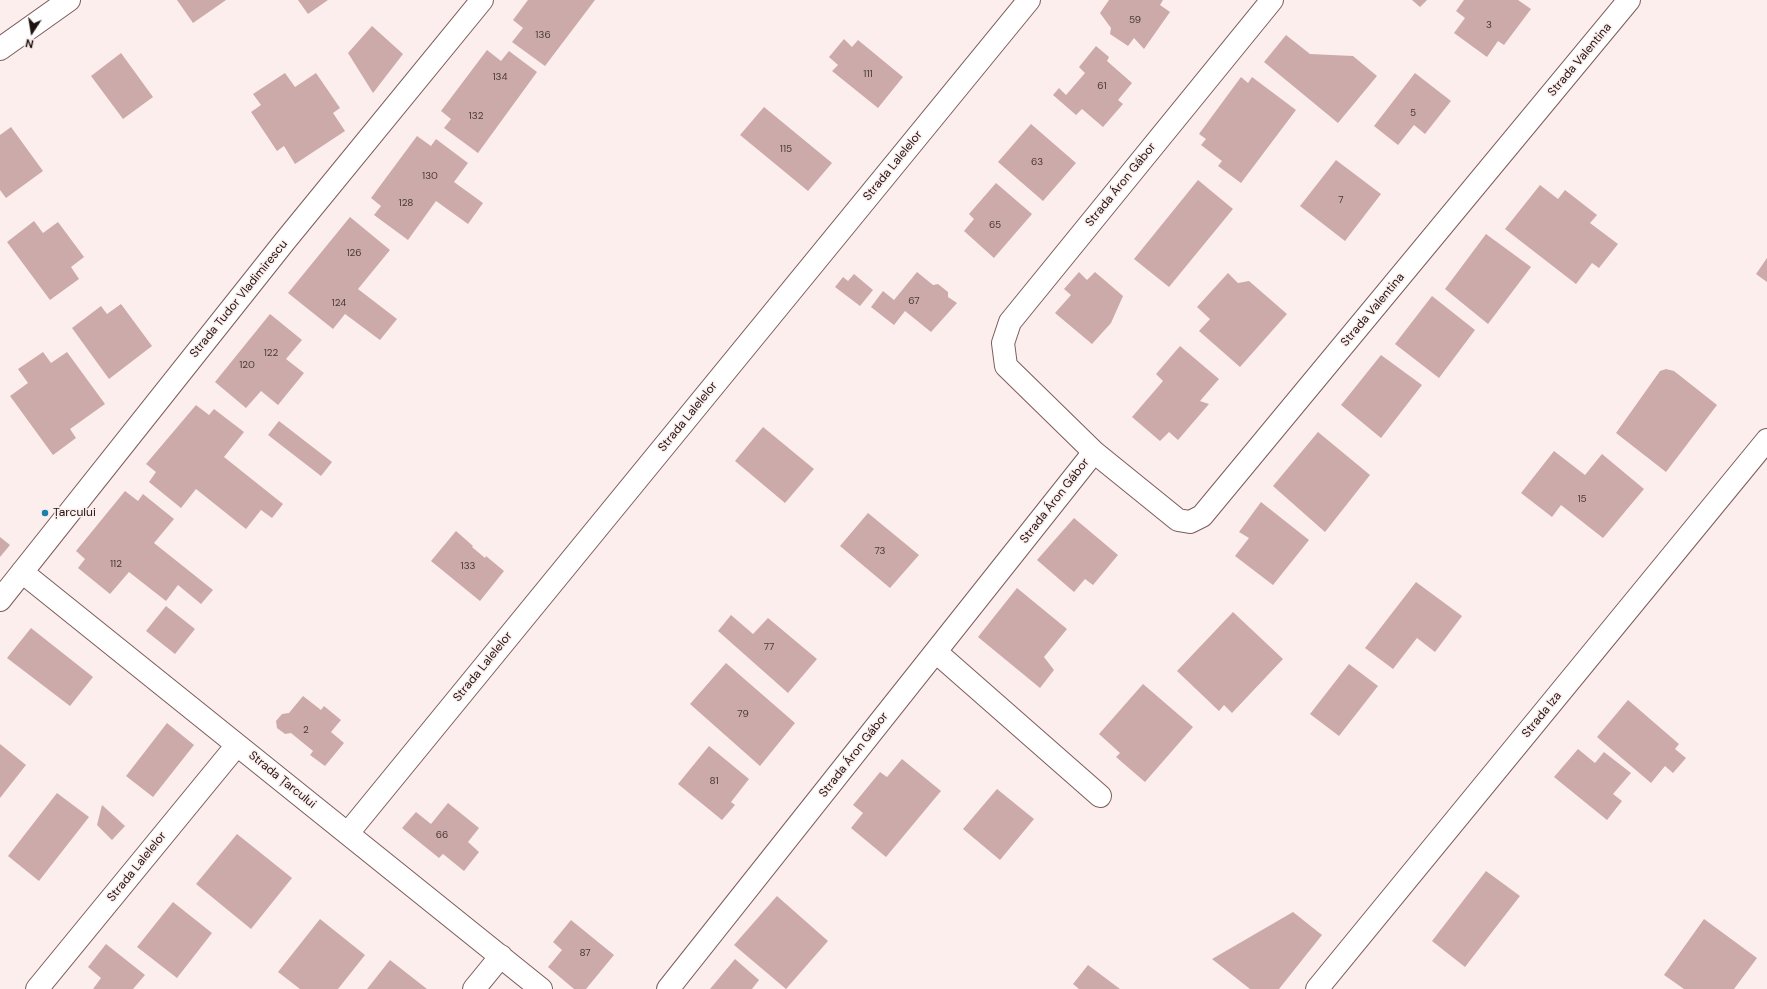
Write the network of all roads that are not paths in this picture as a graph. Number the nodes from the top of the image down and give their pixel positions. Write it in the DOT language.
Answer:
graph roads {
  1 [pos="69,0"];
  2 [pos="482,0"];
  3 [pos="1029,0"];
  4 [pos="1272,0"];
  5 [pos="1629,0"];
  6 [pos="0,49"];
  7 [pos="1767,440"];
  8 [pos="1094,452"];
  9 [pos="22,572"];
  10 [pos="0,600"];
  11 [pos="936,652"];
  12 [pos="237,745"];
  13 [pos="1100,796"];
  14 [pos="348,833"];
  15 [pos="501,956"];
  16 [pos="38,989"];
  17 [pos="474,989"];
  18 [pos="542,989"];
  19 [pos="668,989"];
  20 [pos="1318,989"];
  1 -- 6 [label="street"];
  2 -- 9 [label="street, Strada Tudor Vladimirescu"];
  3 -- 14 [label="street, Strada Lalelelor"];
  4 -- 8 [label="street, Strada Áron Gábor"];
  5 -- 8 [label="street, Strada Valentina"];
  7 -- 20 [label="street, Strada Iza"];
  8 -- 11 [label="street, Strada Áron Gábor"];
  9 -- 10 [label="street, Strada Tudor Vladimirescu"];
  9 -- 12 [label="street, Strada Țarcului"];
  11 -- 13 [label="street"];
  11 -- 19 [label="street, Strada Áron Gábor"];
  12 -- 14 [label="street, Strada Țarcului"];
  12 -- 16 [label="street, Strada Lalelelor"];
  14 -- 15 [label="street, Strada Țarcului"];
  15 -- 17 [label="street"];
  15 -- 18 [label="street, Strada Țarcului"];
}
